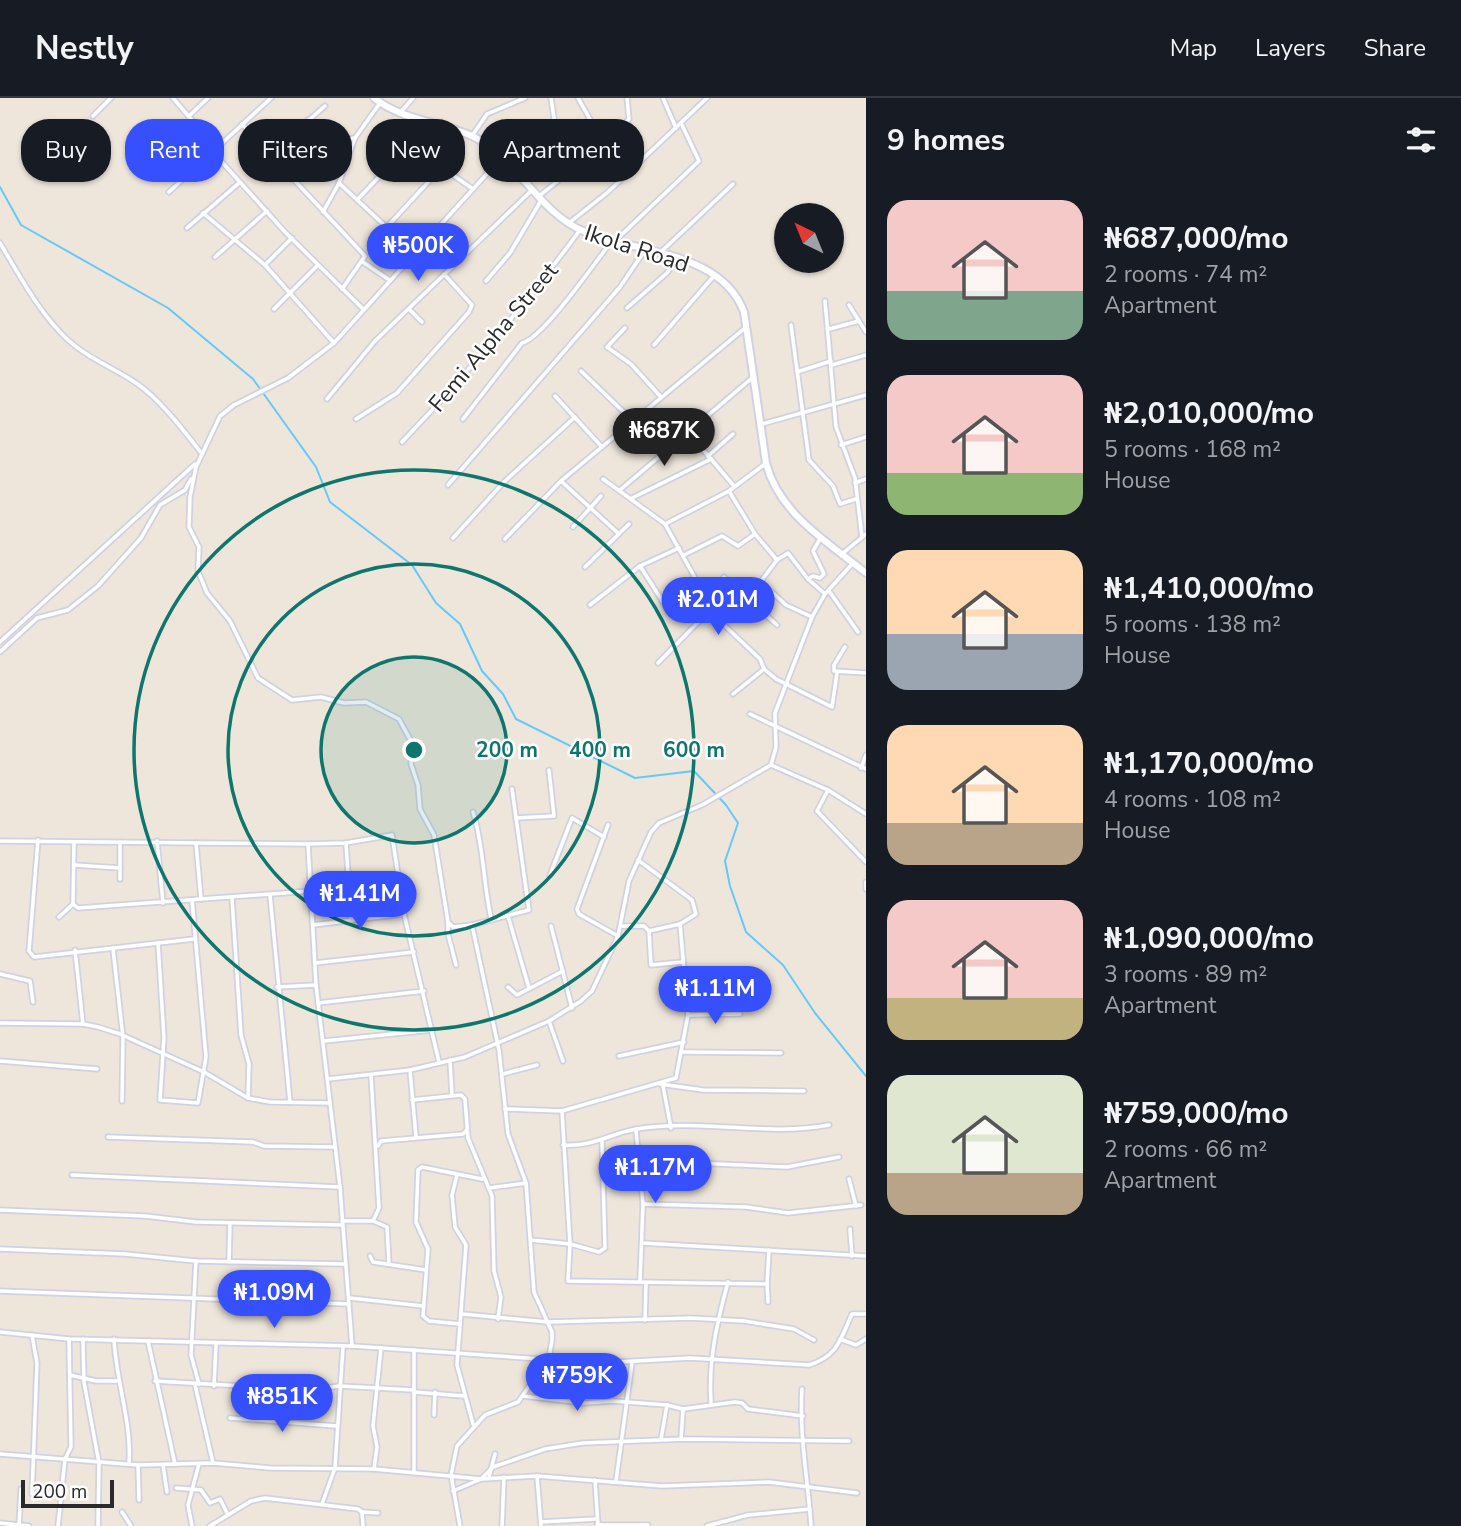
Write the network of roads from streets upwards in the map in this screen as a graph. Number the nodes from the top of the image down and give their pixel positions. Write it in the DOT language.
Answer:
graph roads {
  1 [pos="111,98"];
  2 [pos="173,98"];
  3 [pos="208,98"];
  4 [pos="259,98"];
  5 [pos="271,98"];
  6 [pos="413,98"];
  7 [pos="525,98"];
  8 [pos="551,98"];
  9 [pos="578,98"];
  10 [pos="627,98"];
  11 [pos="663,98"];
  12 [pos="707,98"];
  13 [pos="377,100"];
  14 [pos="264,104"];
  15 [pos="325,106"];
  16 [pos="400,113"];
  17 [pos="93,116"];
  18 [pos="189,116"];
  19 [pos="191,119"];
  20 [pos="248,119"];
  21 [pos="309,119"];
  22 [pos="418,119"];
  23 [pos="554,119"];
  24 [pos="590,119"];
  25 [pos="629,119"];
  26 [pos="682,124"];
  27 [pos="238,128"];
  28 [pos="676,128"];
  29 [pos="465,134"];
  30 [pos="472,136"];
  31 [pos="355,138"];
  32 [pos="224,140"];
  33 [pos="479,141"];
  34 [pos="644,158"];
  35 [pos="224,163"];
  36 [pos="180,182"];
  37 [pos="295,182"];
  38 [pos="375,182"];
  39 [pos="428,182"];
  40 [pos="463,182"];
  41 [pos="479,182"];
  42 [pos="526,182"];
  43 [pos="558,182"];
  44 [pos="617,182"];
  45 [pos="239,183"];
  46 [pos="339,183"];
  47 [pos="733,184"];
  48 [pos="473,189"];
  49 [pos="533,189"];
  50 [pos="169,192"];
  51 [pos="541,197"];
  52 [pos="358,199"];
  53 [pos="267,211"];
  54 [pos="323,212"];
  55 [pos="203,213"];
  56 [pos="569,223"];
  57 [pos="187,228"];
  58 [pos="386,228"];
  59 [pos="580,230"];
  60 [pos="292,238"];
  61 [pos="398,238"];
  62 [pos="233,240"];
  63 [pos="611,242"];
  64 [pos="0,243"];
  65 [pos="646,248"];
  66 [pos="662,251"];
  67 [pos="215,257"];
  68 [pos="678,258"];
  69 [pos="363,262"];
  70 [pos="265,265"];
  71 [pos="318,265"];
  72 [pos="444,274"];
  73 [pos="713,277"];
  74 [pos="388,279"];
  75 [pos="486,281"];
  76 [pos="342,289"];
  77 [pos="292,291"];
  78 [pos="825,301"];
  79 [pos="849,305"];
  80 [pos="627,308"];
  81 [pos="274,309"];
  82 [pos="363,309"];
  83 [pos="409,309"];
  84 [pos="859,321"];
  85 [pos="422,322"];
  86 [pos="791,325"];
  87 [pos="746,326"];
  88 [pos="625,328"];
  89 [pos="829,329"];
  90 [pos="866,332"];
  91 [pos="334,342"];
  92 [pos="654,345"];
  93 [pos="866,355"];
  94 [pos="832,363"];
  95 [pos="581,371"];
  96 [pos="797,372"];
  97 [pos="754,377"];
  98 [pos="866,395"];
  99 [pos="555,396"];
  100 [pos="660,396"];
  101 [pos="327,399"];
  102 [pos="835,404"];
  103 [pos="803,412"];
  104 [pos="575,417"];
  105 [pos="356,419"];
  106 [pos="463,419"];
  107 [pos="632,420"];
  108 [pos="762,424"];
  109 [pos="687,431"];
  110 [pos="733,434"];
  111 [pos="866,437"];
  112 [pos="402,442"];
  113 [pos="841,445"];
  114 [pos="602,447"];
  115 [pos="202,454"];
  116 [pos="709,457"];
  117 [pos="199,461"];
  118 [pos="766,463"];
  119 [pos="192,476"];
  120 [pos="603,479"];
  121 [pos="866,479"];
  122 [pos="561,481"];
  123 [pos="855,483"];
  124 [pos="448,485"];
  125 [pos="734,486"];
  126 [pos="621,490"];
  127 [pos="729,491"];
  128 [pos="601,496"];
  129 [pos="632,498"];
  130 [pos="856,499"];
  131 [pos="591,509"];
  132 [pos="629,524"];
  133 [pos="665,524"];
  134 [pos="573,527"];
  135 [pos="619,534"];
  136 [pos="755,534"];
  137 [pos="864,536"];
  138 [pos="453,538"];
  139 [pos="822,538"];
  140 [pos="505,539"];
  141 [pos="678,548"];
  142 [pos="842,554"];
  143 [pos="683,555"];
  144 [pos="777,560"];
  145 [pos="853,563"];
  146 [pos="640,566"];
  147 [pos="585,567"];
  148 [pos="866,573"];
  149 [pos="724,577"];
  150 [pos="808,579"];
  151 [pos="761,582"];
  152 [pos="827,592"];
  153 [pos="749,597"];
  154 [pos="590,605"];
  155 [pos="665,605"];
  156 [pos="709,611"];
  157 [pos="812,617"];
  158 [pos="778,625"];
  159 [pos="858,632"];
  160 [pos="0,642"];
  161 [pos="845,647"];
  162 [pos="0,652"];
  163 [pos="659,663"];
  164 [pos="765,669"];
  165 [pos="837,673"];
  166 [pos="866,673"];
  167 [pos="785,684"];
  168 [pos="733,694"];
  169 [pos="750,715"];
  170 [pos="775,725"];
  171 [pos="866,755"];
  172 [pos="771,765"];
  173 [pos="864,768"];
  174 [pos="549,770"];
  175 [pos="512,789"];
  176 [pos="828,790"];
  177 [pos="474,812"];
  178 [pos="866,814"];
  179 [pos="516,818"];
  180 [pos="608,825"];
  181 [pos="604,837"];
  182 [pos="38,840"];
  183 [pos="0,841"];
  184 [pos="157,841"];
  185 [pos="74,842"];
  186 [pos="120,842"];
  187 [pos="346,843"];
  188 [pos="198,844"];
  189 [pos="308,844"];
  190 [pos="638,859"];
  191 [pos="866,862"];
  192 [pos="74,865"];
  193 [pos="120,868"];
  194 [pos="550,875"];
  195 [pos="398,877"];
  196 [pos="120,879"];
  197 [pos="349,880"];
  198 [pos="866,882"];
  199 [pos="866,889"];
  200 [pos="311,891"];
  201 [pos="270,895"];
  202 [pos="232,898"];
  203 [pos="201,900"];
  204 [pos="192,901"];
  205 [pos="163,903"];
  206 [pos="73,904"];
  207 [pos="404,914"];
  208 [pos="508,916"];
  209 [pos="59,917"];
  210 [pos="491,918"];
  211 [pos="351,920"];
  212 [pos="448,922"];
  213 [pos="680,924"];
  214 [pos="313,925"];
  215 [pos="472,925"];
  216 [pos="551,926"];
  217 [pos="622,926"];
  218 [pos="649,931"];
  219 [pos="618,936"];
  220 [pos="195,939"];
  221 [pos="158,943"];
  222 [pos="113,949"];
  223 [pos="75,950"];
  224 [pos="414,952"];
  225 [pos="315,962"];
  226 [pos="683,962"];
  227 [pos="456,965"];
  228 [pos="564,971"];
  229 [pos="741,972"];
  230 [pos="0,974"];
  231 [pos="684,981"];
  232 [pos="316,985"];
  233 [pos="277,987"];
  234 [pos="508,988"];
  235 [pos="529,988"];
  236 [pos="424,991"];
  237 [pos="33,1002"];
  238 [pos="318,1003"];
  239 [pos="572,1007"];
  240 [pos="740,1014"];
  241 [pos="688,1015"];
  242 [pos="549,1021"];
  243 [pos="0,1023"];
  244 [pos="83,1024"];
  245 [pos="432,1030"];
  246 [pos="123,1037"];
  247 [pos="324,1041"];
  248 [pos="684,1042"];
  249 [pos="499,1043"];
  250 [pos="681,1052"];
  251 [pos="782,1053"];
  252 [pos="164,1056"];
  253 [pos="619,1056"];
  254 [pos="450,1060"];
  255 [pos="0,1061"];
  256 [pos="563,1061"];
  257 [pos="439,1062"];
  258 [pos="537,1065"];
  259 [pos="97,1069"];
  260 [pos="410,1070"];
  261 [pos="204,1072"];
  262 [pos="503,1074"];
  263 [pos="371,1076"];
  264 [pos="328,1079"];
  265 [pos="662,1085"];
  266 [pos="804,1091"];
  267 [pos="452,1095"];
  268 [pos="248,1098"];
  269 [pos="412,1100"];
  270 [pos="122,1101"];
  271 [pos="290,1102"];
  272 [pos="331,1103"];
  273 [pos="505,1109"];
  274 [pos="562,1111"];
  275 [pos="830,1125"];
  276 [pos="671,1128"];
  277 [pos="636,1129"];
  278 [pos="467,1130"];
  279 [pos="463,1134"];
  280 [pos="108,1137"];
  281 [pos="416,1137"];
  282 [pos="468,1138"];
  283 [pos="375,1139"];
  284 [pos="381,1141"];
  285 [pos="601,1142"];
  286 [pos="563,1145"];
  287 [pos="335,1147"];
  288 [pos="376,1148"];
  289 [pos="839,1157"];
  290 [pos="640,1168"];
  291 [pos="72,1175"];
  292 [pos="457,1175"];
  293 [pos="482,1179"];
  294 [pos="849,1179"];
  295 [pos="526,1183"];
  296 [pos="340,1187"];
  297 [pos="489,1188"];
  298 [pos="643,1204"];
  299 [pos="0,1210"];
  300 [pos="373,1221"];
  301 [pos="230,1223"];
  302 [pos="342,1223"];
  303 [pos="850,1228"];
  304 [pos="531,1240"];
  305 [pos="642,1243"];
  306 [pos="570,1244"];
  307 [pos="0,1249"];
  308 [pos="769,1250"];
  309 [pos="370,1256"];
  310 [pos="852,1256"];
  311 [pos="866,1256"];
  312 [pos="196,1261"];
  313 [pos="229,1262"];
  314 [pos="344,1264"];
  315 [pos="389,1264"];
  316 [pos="426,1270"];
  317 [pos="640,1281"];
  318 [pos="646,1282"];
  319 [pos="728,1282"];
  320 [pos="767,1284"];
  321 [pos="0,1291"];
  322 [pos="350,1298"];
  323 [pos="192,1300"];
  324 [pos="768,1302"];
  325 [pos="349,1304"];
  326 [pos="423,1306"];
  327 [pos="462,1314"];
  328 [pos="866,1314"];
  329 [pos="498,1319"];
  330 [pos="645,1320"];
  331 [pos="718,1320"];
  332 [pos="548,1322"];
  333 [pos="460,1324"];
  334 [pos="0,1333"];
  335 [pos="32,1335"];
  336 [pos="69,1339"];
  337 [pos="83,1339"];
  338 [pos="114,1339"];
  339 [pos="841,1339"];
  340 [pos="866,1339"];
  341 [pos="814,1340"];
  342 [pos="148,1341"];
  343 [pos="191,1342"];
  344 [pos="216,1344"];
  345 [pos="352,1346"];
  346 [pos="343,1347"];
  347 [pos="381,1348"];
  348 [pos="414,1350"];
  349 [pos="458,1353"];
  350 [pos="549,1358"];
  351 [pos="711,1359"];
  352 [pos="572,1361"];
  353 [pos="632,1363"];
  354 [pos="70,1375"];
  355 [pos="84,1376"];
  356 [pos="118,1381"];
  357 [pos="155,1381"];
  358 [pos="197,1385"];
  359 [pos="214,1386"];
  360 [pos="339,1386"];
  361 [pos="414,1389"];
  362 [pos="802,1390"];
  363 [pos="378,1391"];
  364 [pos="435,1392"];
  365 [pos="578,1395"];
  366 [pos="465,1396"];
  367 [pos="523,1396"];
  368 [pos="570,1402"];
  369 [pos="629,1402"];
  370 [pos="584,1403"];
  371 [pos="711,1403"];
  372 [pos="667,1405"];
  373 [pos="683,1409"];
  374 [pos="434,1415"];
  375 [pos="803,1416"];
  376 [pos="230,1418"];
  377 [pos="473,1424"];
  378 [pos="336,1426"];
  379 [pos="661,1439"];
  380 [pos="681,1439"];
  381 [pos="849,1441"];
  382 [pos="622,1442"];
  383 [pos="802,1442"];
  384 [pos="0,1454"];
  385 [pos="495,1454"];
  386 [pos="34,1456"];
  387 [pos="65,1459"];
  388 [pos="99,1462"];
  389 [pos="213,1463"];
  390 [pos="129,1464"];
  391 [pos="176,1464"];
  392 [pos="199,1464"];
  393 [pos="138,1465"];
  394 [pos="163,1465"];
  395 [pos="493,1467"];
  396 [pos="335,1468"];
  397 [pos="374,1469"];
  398 [pos="414,1473"];
  399 [pos="451,1475"];
  400 [pos="537,1476"];
  401 [pos="489,1477"];
  402 [pos="504,1477"];
  403 [pos="481,1479"];
  404 [pos="595,1480"];
  405 [pos="616,1481"];
  406 [pos="808,1484"];
  407 [pos="176,1488"];
  408 [pos="21,1489"];
  409 [pos="192,1489"];
  410 [pos="453,1491"];
  411 [pos="167,1492"];
  412 [pos="858,1493"];
  413 [pos="32,1494"];
  414 [pos="139,1500"];
  415 [pos="322,1504"];
  416 [pos="810,1509"];
  417 [pos="122,1512"];
  418 [pos="362,1512"];
  419 [pos="378,1513"];
  420 [pos="228,1515"];
  421 [pos="596,1519"];
  422 [pos="0,1524"];
  423 [pos="541,1524"];
  424 [pos="19,1525"];
  425 [pos="598,1525"];
  426 [pos="648,1525"];
  427 [pos="29,1526"];
  428 [pos="58,1526"];
  429 [pos="98,1526"];
  430 [pos="131,1526"];
  431 [pos="192,1526"];
  432 [pos="210,1526"];
  433 [pos="363,1526"];
  434 [pos="460,1526"];
  435 [pos="502,1526"];
  436 [pos="707,1526"];
  437 [pos="811,1526"];
  1 -- 17 [label="street"];
  2 -- 18 [label="street"];
  3 -- 18 [label="street"];
  4 -- 14 [label="street"];
  5 -- 14 [label="street"];
  6 -- 16 [label="street"];
  7 -- 30 [label="street"];
  8 -- 23 [label="street"];
  9 -- 24 [label="street"];
  10 -- 25 [label="street"];
  11 -- 28 [label="street"];
  12 -- 26 [label="street"];
  13 -- 16 [label="street, Ikola Road"];
  13 -- 31 [label="street"];
  14 -- 20 [label="street"];
  15 -- 21 [label="street"];
  16 -- 22 [label="street, Ikola Road"];
  18 -- 19 [label="street"];
  26 -- 28 [label="street"];
  26 -- 63 [label="street"];
  27 -- 32 [label="street"];
  28 -- 34 [label="street"];
  29 -- 30 [label="street, Ikola Road"];
  30 -- 33 [label="street, Ikola Road"];
  31 -- 46 [label="street"];
  35 -- 45 [label="street"];
  36 -- 50 [label="street"];
  37 -- 54 [label="street"];
  38 -- 52 [label="street"];
  39 -- 58 [label="street"];
  40 -- 48 [label="street"];
  41 -- 48 [label="street"];
  42 -- 49 [label="street, Ikola Road"];
  43 -- 51 [label="street"];
  44 -- 56 [label="street"];
  45 -- 53 [label="street"];
  45 -- 55 [label="street"];
  46 -- 52 [label="street"];
  46 -- 54 [label="street"];
  47 -- 66 [label="street"];
  48 -- 74 [label="street"];
  49 -- 51 [label="street, Ikola Road"];
  49 -- 72 [label="street"];
  51 -- 56 [label="street, Ikola Road"];
  51 -- 75 [label="street"];
  52 -- 58 [label="street"];
  53 -- 60 [label="street"];
  53 -- 62 [label="street"];
  54 -- 69 [label="street"];
  55 -- 57 [label="street"];
  55 -- 62 [label="street"];
  56 -- 59 [label="street, Ikola Road"];
  58 -- 61 [label="street"];
  59 -- 63 [label="street, Ikola Road"];
  59 -- 112 [label="street, Femi Alpha Street"];
  60 -- 70 [label="street"];
  60 -- 71 [label="street"];
  62 -- 67 [label="street"];
  62 -- 70 [label="street"];
  63 -- 65 [label="street, Ikola Road"];
  63 -- 106 [label="street"];
  64 -- 115 [label="street"];
  65 -- 66 [label="street, Ikola Road"];
  65 -- 124 [label="street"];
  66 -- 68 [label="street, Ikola Road"];
  68 -- 73 [label="street, Ikola Road"];
  68 -- 80 [label="street"];
  69 -- 74 [label="street"];
  69 -- 76 [label="street"];
  70 -- 77 [label="street"];
  71 -- 76 [label="street"];
  71 -- 77 [label="street"];
  72 -- 83 [label="street"];
  72 -- 105 [label="street"];
  73 -- 87 [label="street, Ikola Road"];
  73 -- 92 [label="street"];
  74 -- 82 [label="street"];
  76 -- 82 [label="street"];
  77 -- 81 [label="street"];
  77 -- 91 [label="street"];
  78 -- 89 [label="street"];
  79 -- 84 [label="street"];
  82 -- 91 [label="street"];
  83 -- 85 [label="street"];
  83 -- 101 [label="street"];
  84 -- 89 [label="street"];
  84 -- 90 [label="street"];
  86 -- 96 [label="street"];
  87 -- 97 [label="street, Ikola Road"];
  87 -- 100 [label="street"];
  88 -- 100 [label="street"];
  89 -- 94 [label="street"];
  91 -- 115 [label="street"];
  93 -- 94 [label="street"];
  94 -- 96 [label="street"];
  94 -- 102 [label="street"];
  95 -- 107 [label="street"];
  96 -- 103 [label="street"];
  97 -- 108 [label="street, Ikola Road"];
  97 -- 109 [label="street"];
  98 -- 102 [label="street"];
  99 -- 104 [label="street"];
  100 -- 107 [label="street"];
  102 -- 103 [label="street"];
  102 -- 113 [label="street"];
  103 -- 108 [label="street"];
  103 -- 130 [label="street"];
  104 -- 114 [label="street"];
  104 -- 138 [label="street"];
  107 -- 114 [label="street"];
  108 -- 118 [label="street, Ikola Road"];
  109 -- 116 [label="street"];
  109 -- 126 [label="street"];
  110 -- 116 [label="street"];
  111 -- 113 [label="street"];
  113 -- 123 [label="street"];
  114 -- 122 [label="street"];
  115 -- 117 [label="street"];
  116 -- 125 [label="street"];
  116 -- 129 [label="street"];
  117 -- 119 [label="street"];
  117 -- 160 [label="street"];
  118 -- 125 [label="street"];
  118 -- 139 [label="street, Ikola Road"];
  119 -- 162 [label="street"];
  119 -- 212 [label="street"];
  120 -- 126 [label="street"];
  121 -- 123 [label="street"];
  122 -- 131 [label="street"];
  122 -- 140 [label="street"];
  123 -- 130 [label="street"];
  125 -- 127 [label="street"];
  126 -- 129 [label="street"];
  127 -- 133 [label="street"];
  127 -- 136 [label="street"];
  128 -- 131 [label="street"];
  129 -- 133 [label="street"];
  130 -- 137 [label="street"];
  131 -- 134 [label="street"];
  131 -- 135 [label="street"];
  132 -- 135 [label="street"];
  133 -- 141 [label="street"];
  135 -- 147 [label="street"];
  136 -- 143 [label="street"];
  136 -- 144 [label="street"];
  137 -- 142 [label="street"];
  139 -- 142 [label="street, Ikola Road"];
  139 -- 150 [label="street"];
  141 -- 143 [label="street"];
  141 -- 146 [label="street"];
  142 -- 145 [label="street, Ikola Road"];
  143 -- 156 [label="street"];
  144 -- 150 [label="street"];
  144 -- 151 [label="street"];
  145 -- 148 [label="street, Ikola Road"];
  145 -- 152 [label="street"];
  146 -- 154 [label="street"];
  146 -- 155 [label="street"];
  149 -- 153 [label="street"];
  150 -- 152 [label="street"];
  151 -- 153 [label="street"];
  151 -- 157 [label="street"];
  152 -- 157 [label="street"];
  152 -- 159 [label="street"];
  153 -- 158 [label="street"];
  156 -- 163 [label="street"];
  156 -- 164 [label="street"];
  157 -- 167 [label="street"];
  161 -- 165 [label="street"];
  164 -- 167 [label="street"];
  164 -- 168 [label="street"];
  165 -- 166 [label="street"];
  165 -- 167 [label="street"];
  167 -- 170 [label="street"];
  169 -- 170 [label="street"];
  170 -- 172 [label="street"];
  170 -- 173 [label="street"];
  171 -- 173 [label="street"];
  172 -- 176 [label="street"];
  172 -- 190 [label="street"];
  174 -- 179 [label="street"];
  175 -- 179 [label="street"];
  176 -- 178 [label="street"];
  176 -- 191 [label="street"];
  177 -- 210 [label="street"];
  179 -- 208 [label="street"];
  180 -- 181 [label="street"];
  181 -- 194 [label="street"];
  181 -- 219 [label="street"];
  182 -- 183 [label="street"];
  182 -- 185 [label="street"];
  182 -- 223 [label="street"];
  184 -- 186 [label="street"];
  184 -- 188 [label="street"];
  184 -- 205 [label="street"];
  185 -- 186 [label="street"];
  185 -- 192 [label="street"];
  186 -- 193 [label="street"];
  187 -- 189 [label="street"];
  187 -- 195 [label="street"];
  187 -- 197 [label="street"];
  188 -- 189 [label="street"];
  188 -- 203 [label="street"];
  189 -- 200 [label="street"];
  190 -- 213 [label="street"];
  190 -- 217 [label="street"];
  192 -- 193 [label="street"];
  192 -- 206 [label="street"];
  193 -- 196 [label="street"];
  195 -- 197 [label="street"];
  195 -- 207 [label="street"];
  197 -- 211 [label="street"];
  198 -- 199 [label="street"];
  200 -- 201 [label="street"];
  200 -- 214 [label="street"];
  201 -- 202 [label="street"];
  201 -- 233 [label="street"];
  202 -- 203 [label="street"];
  202 -- 268 [label="street"];
  203 -- 204 [label="street"];
  204 -- 205 [label="street"];
  204 -- 220 [label="street"];
  205 -- 206 [label="street"];
  206 -- 209 [label="street"];
  207 -- 211 [label="street"];
  207 -- 224 [label="street"];
  208 -- 210 [label="street"];
  208 -- 235 [label="street"];
  210 -- 215 [label="street"];
  211 -- 214 [label="street"];
  212 -- 215 [label="street"];
  212 -- 227 [label="street"];
  213 -- 218 [label="street"];
  213 -- 226 [label="street"];
  214 -- 225 [label="street"];
  215 -- 249 [label="street"];
  216 -- 228 [label="street"];
  217 -- 218 [label="street"];
  217 -- 219 [label="street"];
  218 -- 226 [label="street"];
  219 -- 239 [label="street"];
  220 -- 221 [label="street"];
  220 -- 261 [label="street"];
  221 -- 222 [label="street"];
  221 -- 252 [label="street"];
  222 -- 223 [label="street"];
  222 -- 246 [label="street"];
  223 -- 244 [label="street"];
  224 -- 225 [label="street"];
  224 -- 236 [label="street"];
  225 -- 232 [label="street"];
  226 -- 231 [label="street"];
  228 -- 235 [label="street"];
  228 -- 239 [label="street"];
  229 -- 231 [label="street"];
  230 -- 237 [label="street"];
  231 -- 241 [label="street"];
  232 -- 233 [label="street"];
  232 -- 238 [label="street"];
  233 -- 271 [label="street"];
  234 -- 235 [label="street"];
  236 -- 238 [label="street"];
  236 -- 245 [label="street"];
  238 -- 247 [label="street"];
  239 -- 242 [label="street"];
  240 -- 241 [label="street"];
  241 -- 248 [label="street"];
  242 -- 249 [label="street"];
  242 -- 256 [label="street"];
  243 -- 244 [label="street"];
  244 -- 246 [label="street"];
  245 -- 247 [label="street"];
  245 -- 257 [label="street"];
  246 -- 252 [label="street"];
  246 -- 270 [label="street"];
  247 -- 264 [label="street"];
  248 -- 250 [label="street"];
  248 -- 253 [label="street"];
  249 -- 254 [label="street"];
  249 -- 262 [label="street"];
  250 -- 251 [label="street"];
  250 -- 265 [label="street"];
  252 -- 261 [label="street"];
  252 -- 261 [label="street"];
  254 -- 257 [label="street"];
  254 -- 267 [label="street"];
  255 -- 259 [label="street"];
  257 -- 260 [label="street"];
  258 -- 262 [label="street"];
  260 -- 263 [label="street"];
  260 -- 269 [label="street"];
  261 -- 268 [label="street"];
  262 -- 273 [label="street"];
  263 -- 264 [label="street"];
  263 -- 283 [label="street"];
  264 -- 272 [label="street"];
  265 -- 266 [label="street"];
  265 -- 274 [label="street"];
  265 -- 276 [label="street"];
  267 -- 269 [label="street"];
  267 -- 278 [label="street"];
  268 -- 271 [label="street"];
  269 -- 281 [label="street"];
  271 -- 272 [label="street"];
  272 -- 287 [label="street"];
  273 -- 274 [label="street"];
  273 -- 295 [label="street"];
  274 -- 286 [label="street"];
  275 -- 276 [label="street"];
  276 -- 277 [label="street"];
  277 -- 285 [label="street"];
  277 -- 290 [label="street"];
  278 -- 279 [label="street"];
  278 -- 282 [label="street"];
  279 -- 281 [label="street"];
  279 -- 282 [label="street"];
  280 -- 287 [label="street"];
  281 -- 284 [label="street"];
  282 -- 293 [label="street"];
  283 -- 284 [label="street"];
  283 -- 288 [label="street"];
  284 -- 288 [label="street"];
  285 -- 286 [label="street"];
  285 -- 306 [label="street"];
  286 -- 306 [label="street"];
  287 -- 296 [label="street"];
  288 -- 300 [label="street"];
  289 -- 290 [label="street"];
  290 -- 298 [label="street"];
  291 -- 296 [label="street"];
  292 -- 293 [label="street"];
  292 -- 316 [label="street"];
  292 -- 327 [label="street"];
  293 -- 297 [label="street"];
  294 -- 298 [label="street"];
  295 -- 297 [label="street"];
  295 -- 304 [label="street"];
  296 -- 302 [label="street"];
  297 -- 329 [label="street"];
  298 -- 305 [label="street"];
  299 -- 301 [label="street"];
  300 -- 302 [label="street"];
  300 -- 315 [label="street"];
  301 -- 302 [label="street"];
  301 -- 313 [label="street"];
  302 -- 314 [label="street"];
  303 -- 310 [label="street"];
  304 -- 306 [label="street"];
  304 -- 332 [label="street"];
  305 -- 308 [label="street"];
  305 -- 317 [label="street"];
  306 -- 317 [label="street"];
  307 -- 312 [label="street"];
  308 -- 310 [label="street"];
  308 -- 320 [label="street"];
  309 -- 315 [label="street"];
  310 -- 311 [label="street"];
  312 -- 313 [label="street"];
  312 -- 323 [label="street"];
  313 -- 314 [label="street"];
  314 -- 322 [label="street"];
  315 -- 316 [label="street"];
  316 -- 326 [label="street"];
  317 -- 318 [label="street"];
  318 -- 319 [label="street"];
  318 -- 330 [label="street"];
  319 -- 320 [label="street"];
  319 -- 331 [label="street"];
  320 -- 324 [label="street"];
  321 -- 323 [label="street"];
  322 -- 325 [label="street"];
  322 -- 326 [label="street"];
  323 -- 325 [label="street"];
  323 -- 343 [label="street"];
  325 -- 345 [label="street"];
  326 -- 333 [label="street"];
  327 -- 329 [label="street"];
  327 -- 333 [label="street"];
  328 -- 339 [label="street"];
  329 -- 332 [label="street"];
  330 -- 331 [label="street"];
  330 -- 332 [label="street"];
  331 -- 341 [label="street"];
  331 -- 351 [label="street"];
  332 -- 350 [label="street"];
  333 -- 349 [label="street"];
  334 -- 335 [label="street"];
  335 -- 336 [label="street"];
  335 -- 386 [label="street"];
  336 -- 337 [label="street"];
  336 -- 354 [label="street"];
  337 -- 338 [label="street"];
  337 -- 355 [label="street"];
  338 -- 342 [label="street"];
  338 -- 356 [label="street"];
  339 -- 340 [label="street"];
  339 -- 351 [label="street"];
  342 -- 343 [label="street"];
  342 -- 357 [label="street"];
  343 -- 344 [label="street"];
  343 -- 358 [label="street"];
  344 -- 346 [label="street"];
  344 -- 359 [label="street"];
  345 -- 346 [label="street"];
  345 -- 347 [label="street"];
  346 -- 360 [label="street"];
  347 -- 348 [label="street"];
  347 -- 363 [label="street"];
  348 -- 349 [label="street"];
  348 -- 361 [label="street"];
  349 -- 350 [label="street"];
  349 -- 366 [label="street"];
  350 -- 352 [label="street"];
  350 -- 367 [label="street"];
  351 -- 353 [label="street"];
  351 -- 371 [label="street"];
  352 -- 353 [label="street"];
  352 -- 365 [label="street"];
  353 -- 369 [label="street"];
  354 -- 355 [label="street"];
  354 -- 387 [label="street"];
  355 -- 356 [label="street"];
  355 -- 388 [label="street"];
  356 -- 390 [label="street"];
  357 -- 358 [label="street"];
  357 -- 391 [label="street"];
  358 -- 359 [label="street"];
  358 -- 389 [label="street"];
  359 -- 360 [label="street"];
  360 -- 363 [label="street"];
  360 -- 378 [label="street"];
  361 -- 363 [label="street"];
  361 -- 364 [label="street"];
  361 -- 398 [label="street"];
  362 -- 375 [label="street"];
  363 -- 397 [label="street"];
  364 -- 366 [label="street"];
  364 -- 374 [label="street"];
  365 -- 368 [label="street"];
  365 -- 370 [label="street"];
  366 -- 377 [label="street"];
  367 -- 368 [label="street"];
  367 -- 377 [label="street"];
  368 -- 370 [label="street"];
  369 -- 370 [label="street"];
  369 -- 372 [label="street"];
  369 -- 382 [label="street"];
  371 -- 373 [label="street"];
  371 -- 375 [label="street"];
  372 -- 373 [label="street"];
  372 -- 379 [label="street"];
  373 -- 380 [label="street"];
  375 -- 383 [label="street"];
  376 -- 378 [label="street"];
  377 -- 399 [label="street"];
  378 -- 396 [label="street"];
  379 -- 380 [label="street"];
  379 -- 382 [label="street"];
  380 -- 383 [label="street"];
  381 -- 383 [label="street"];
  382 -- 395 [label="street"];
  382 -- 405 [label="street"];
  383 -- 406 [label="street"];
  384 -- 386 [label="street"];
  385 -- 395 [label="street"];
  386 -- 387 [label="street"];
  386 -- 413 [label="street"];
  387 -- 388 [label="street"];
  387 -- 428 [label="street"];
  388 -- 390 [label="street"];
  388 -- 429 [label="street"];
  389 -- 392 [label="street"];
  389 -- 396 [label="street"];
  390 -- 393 [label="street"];
  391 -- 392 [label="street"];
  391 -- 394 [label="street"];
  392 -- 409 [label="street"];
  393 -- 394 [label="street"];
  393 -- 414 [label="street"];
  394 -- 411 [label="street"];
  395 -- 401 [label="street"];
  395 -- 403 [label="street"];
  396 -- 397 [label="street"];
  396 -- 415 [label="street"];
  397 -- 398 [label="street"];
  398 -- 399 [label="street"];
  399 -- 403 [label="street"];
  399 -- 410 [label="street"];
  400 -- 402 [label="street"];
  400 -- 404 [label="street"];
  400 -- 423 [label="street"];
  401 -- 402 [label="street"];
  401 -- 403 [label="street"];
  402 -- 435 [label="street"];
  403 -- 410 [label="street"];
  404 -- 405 [label="street"];
  404 -- 421 [label="street"];
  405 -- 406 [label="street"];
  406 -- 412 [label="street"];
  406 -- 416 [label="street"];
  407 -- 409 [label="street"];
  408 -- 424 [label="street"];
  409 -- 420 [label="street"];
  409 -- 431 [label="street"];
  410 -- 434 [label="street"];
  415 -- 418 [label="street"];
  415 -- 420 [label="street"];
  416 -- 436 [label="street"];
  416 -- 437 [label="street"];
  417 -- 430 [label="street"];
  418 -- 419 [label="street"];
  418 -- 433 [label="street"];
  420 -- 432 [label="street"];
  421 -- 423 [label="street"];
  421 -- 425 [label="street"];
  422 -- 424 [label="street"];
  424 -- 427 [label="street"];
  425 -- 426 [label="street"];
}
